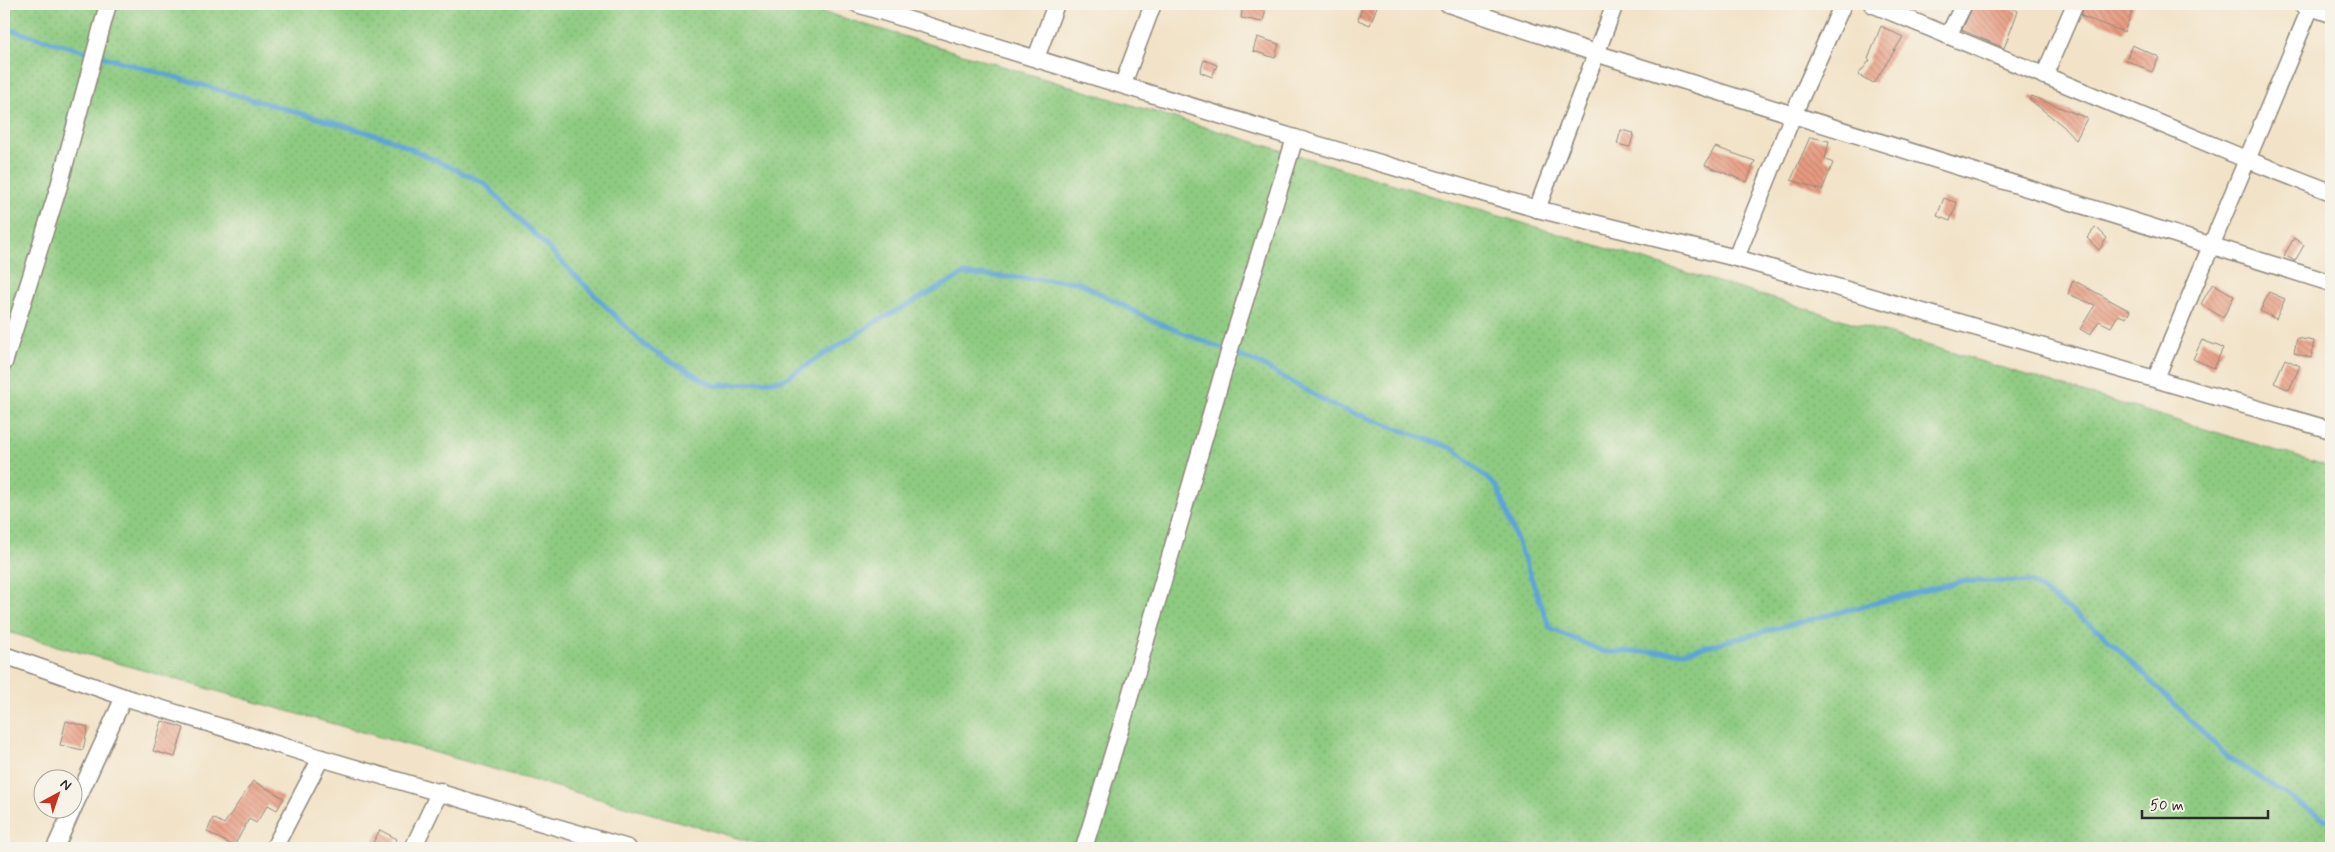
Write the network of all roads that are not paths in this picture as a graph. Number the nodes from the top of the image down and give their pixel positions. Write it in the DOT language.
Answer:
graph roads {
  1 [pos="108,4"];
  2 [pos="856,4"];
  3 [pos="1056,4"];
  4 [pos="1153,4"];
  5 [pos="1448,4"];
  6 [pos="1615,4"];
  7 [pos="1843,4"];
  8 [pos="1872,4"];
  9 [pos="1964,4"];
  10 [pos="2075,4"];
  11 [pos="2308,5"];
  12 [pos="2331,14"];
  13 [pos="1948,36"];
  14 [pos="1595,53"];
  15 [pos="1036,58"];
  16 [pos="2044,76"];
  17 [pos="1123,84"];
  18 [pos="1793,115"];
  19 [pos="1295,138"];
  20 [pos="2248,160"];
  21 [pos="2331,192"];
  22 [pos="1537,209"];
  23 [pos="2211,245"];
  24 [pos="1736,258"];
  25 [pos="2331,283"];
  26 [pos="4,364"];
  27 [pos="2156,378"];
  28 [pos="2331,430"];
  29 [pos="4,655"];
  30 [pos="124,697"];
  31 [pos="321,758"];
  32 [pos="440,791"];
  33 [pos="55,848"];
  34 [pos="274,848"];
  35 [pos="413,848"];
  36 [pos="628,848"];
  37 [pos="1084,848"];
  1 -- 26 [label="street"];
  2 -- 15 [label="street"];
  3 -- 15 [label="street"];
  4 -- 17 [label="street"];
  5 -- 14 [label="street"];
  6 -- 14 [label="street"];
  7 -- 18 [label="street"];
  8 -- 13 [label="street"];
  9 -- 13 [label="street"];
  10 -- 16 [label="street"];
  11 -- 12 [label="street"];
  11 -- 20 [label="street"];
  13 -- 16 [label="street"];
  14 -- 18 [label="street"];
  14 -- 22 [label="street"];
  15 -- 17 [label="street"];
  16 -- 20 [label="street"];
  17 -- 19 [label="street"];
  18 -- 23 [label="street"];
  18 -- 24 [label="street"];
  19 -- 22 [label="street"];
  19 -- 37 [label="street"];
  20 -- 21 [label="street"];
  20 -- 23 [label="street"];
  22 -- 24 [label="street"];
  23 -- 25 [label="street"];
  23 -- 27 [label="street"];
  24 -- 27 [label="street"];
  27 -- 28 [label="street"];
  29 -- 30 [label="street"];
  30 -- 31 [label="street"];
  30 -- 33 [label="street"];
  31 -- 32 [label="street"];
  31 -- 34 [label="street"];
  32 -- 35 [label="street"];
  32 -- 36 [label="street"];
}
